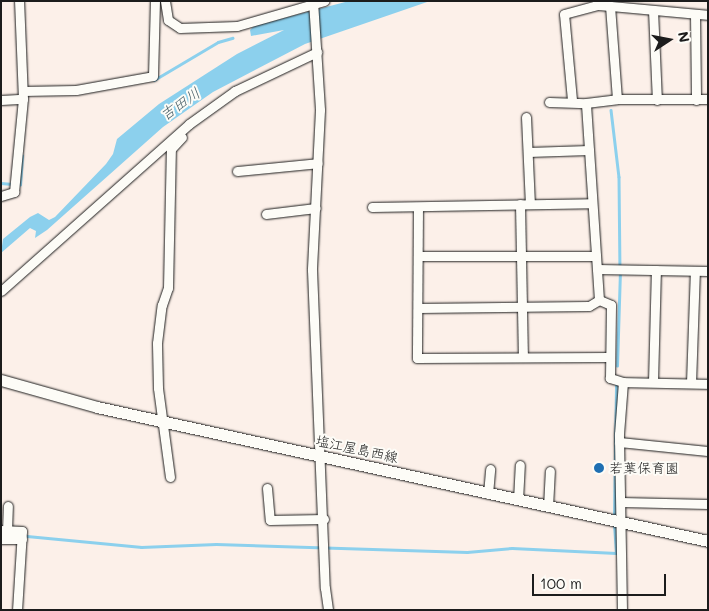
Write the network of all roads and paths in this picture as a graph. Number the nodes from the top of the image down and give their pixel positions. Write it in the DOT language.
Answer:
graph roads {
  1 [pos="19,1"];
  2 [pos="155,1"];
  3 [pos="165,1"];
  4 [pos="324,1"];
  5 [pos="314,5"];
  6 [pos="610,6"];
  7 [pos="653,10"];
  8 [pos="695,14"];
  9 [pos="708,15"];
  10 [pos="317,48"];
  11 [pos="23,95"];
  12 [pos="617,99"];
  13 [pos="708,99"];
  14 [pos="1,100"];
  15 [pos="572,100"];
  16 [pos="657,100"];
  17 [pos="696,100"];
  18 [pos="549,102"];
  19 [pos="586,103"];
  20 [pos="526,117"];
  21 [pos="189,124"];
  22 [pos="589,150"];
  23 [pos="528,152"];
  24 [pos="318,163"];
  25 [pos="238,171"];
  26 [pos="1,196"];
  27 [pos="592,203"];
  28 [pos="525,204"];
  29 [pos="372,207"];
  30 [pos="418,207"];
  31 [pos="316,208"];
  32 [pos="266,214"];
  33 [pos="418,256"];
  34 [pos="521,256"];
  35 [pos="596,256"];
  36 [pos="597,269"];
  37 [pos="656,270"];
  38 [pos="695,271"];
  39 [pos="708,271"];
  40 [pos="1,291"];
  41 [pos="599,300"];
  42 [pos="522,307"];
  43 [pos="418,308"];
  44 [pos="523,357"];
  45 [pos="610,357"];
  46 [pos="1,380"];
  47 [pos="623,382"];
  48 [pos="653,382"];
  49 [pos="691,383"];
  50 [pos="708,384"];
  51 [pos="163,420"];
  52 [pos="620,442"];
  53 [pos="708,451"];
  54 [pos="322,457"];
  55 [pos="520,464"];
  56 [pos="490,469"];
  57 [pos="550,471"];
  58 [pos="170,477"];
  59 [pos="267,488"];
  60 [pos="488,494"];
  61 [pos="518,500"];
  62 [pos="620,502"];
  63 [pos="708,504"];
  64 [pos="8,506"];
  65 [pos="548,507"];
  66 [pos="324,519"];
  67 [pos="616,522"];
  68 [pos="4,531"];
  69 [pos="1,539"];
  70 [pos="22,539"];
  71 [pos="708,542"];
  72 [pos="18,610"];
  73 [pos="328,610"];
  74 [pos="622,610"];
  1 -- 11 [label="street"];
  2 -- 11 [label="street"];
  3 -- 5 [label="street"];
  4 -- 5 [label="street"];
  5 -- 10 [label="street"];
  6 -- 7 [label="street"];
  6 -- 12 [label="street"];
  6 -- 15 [label="street"];
  7 -- 8 [label="street"];
  7 -- 16 [label="street"];
  8 -- 9 [label="street"];
  8 -- 17 [label="street"];
  10 -- 21 [label="street"];
  10 -- 24 [label="street"];
  11 -- 14 [label="street"];
  11 -- 26 [label="street"];
  12 -- 16 [label="street"];
  12 -- 19 [label="street"];
  13 -- 17 [label="street"];
  15 -- 18 [label="street"];
  15 -- 19 [label="street"];
  16 -- 17 [label="street"];
  19 -- 22 [label="street"];
  20 -- 23 [label="street"];
  21 -- 40 [label="street"];
  21 -- 51 [label="street"];
  22 -- 23 [label="street"];
  22 -- 27 [label="street"];
  23 -- 28 [label="street"];
  24 -- 25 [label="street"];
  24 -- 31 [label="street"];
  27 -- 28 [label="street"];
  27 -- 35 [label="street"];
  28 -- 30 [label="street"];
  28 -- 34 [label="street"];
  29 -- 30 [label="street"];
  30 -- 33 [label="street"];
  31 -- 32 [label="street"];
  31 -- 54 [label="street"];
  33 -- 34 [label="street"];
  33 -- 43 [label="street"];
  34 -- 35 [label="street"];
  34 -- 42 [label="street"];
  35 -- 36 [label="street"];
  36 -- 37 [label="street"];
  36 -- 41 [label="street"];
  37 -- 38 [label="street"];
  37 -- 48 [label="street"];
  38 -- 39 [label="street"];
  38 -- 49 [label="street"];
  41 -- 42 [label="street"];
  41 -- 45 [label="street"];
  42 -- 43 [label="street"];
  42 -- 44 [label="street"];
  43 -- 44 [label="street"];
  44 -- 45 [label="street"];
  45 -- 47 [label="street"];
  46 -- 51 [label="main road, 塩江屋島西線"];
  47 -- 48 [label="street"];
  47 -- 52 [label="street"];
  48 -- 49 [label="street"];
  49 -- 50 [label="street"];
  51 -- 54 [label="main road, 塩江屋島西線"];
  51 -- 58 [label="street"];
  52 -- 53 [label="street"];
  52 -- 62 [label="street"];
  54 -- 60 [label="main road, 塩江屋島西線"];
  54 -- 66 [label="street"];
  55 -- 61 [label="street"];
  56 -- 60 [label="street"];
  57 -- 65 [label="street"];
  59 -- 66 [label="street"];
  60 -- 61 [label="main road, 塩江屋島西線"];
  61 -- 65 [label="main road, 塩江屋島西線"];
  62 -- 63 [label="street"];
  62 -- 67 [label="street"];
  64 -- 68 [label="street"];
  65 -- 67 [label="main road, 塩江屋島西線"];
  66 -- 73 [label="street"];
  67 -- 71 [label="main road, 塩江屋島西線"];
  67 -- 74 [label="street"];
  68 -- 70 [label="street"];
  69 -- 70 [label="street"];
  70 -- 72 [label="street"];
}
